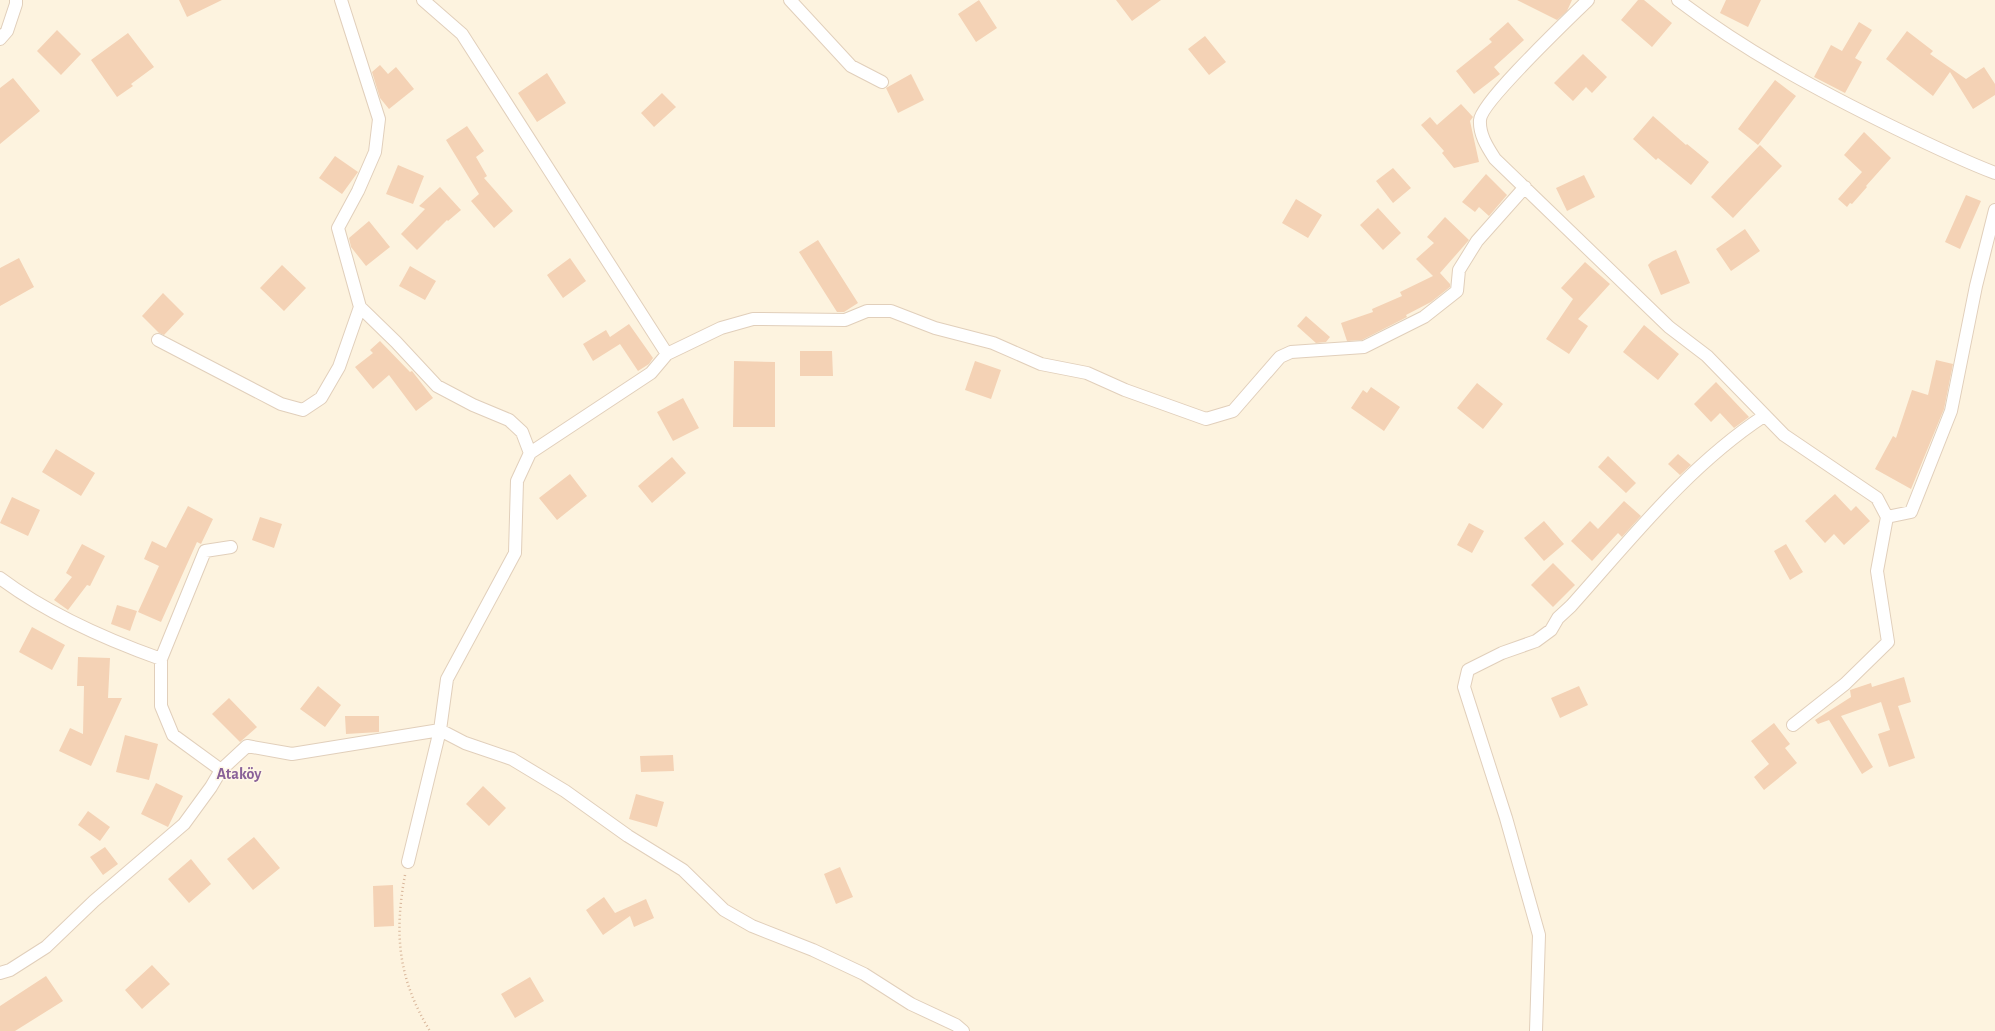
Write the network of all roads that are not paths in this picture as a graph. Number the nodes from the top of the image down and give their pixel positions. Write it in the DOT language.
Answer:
graph roads {
  1 [pos="16,0"];
  2 [pos="342,0"];
  3 [pos="423,0"];
  4 [pos="790,0"];
  5 [pos="1588,0"];
  6 [pos="1678,0"];
  7 [pos="0,39"];
  8 [pos="882,82"];
  9 [pos="1995,173"];
  10 [pos="1525,187"];
  11 [pos="1995,210"];
  12 [pos="360,307"];
  13 [pos="158,340"];
  14 [pos="667,354"];
  15 [pos="1764,416"];
  16 [pos="530,453"];
  17 [pos="1888,517"];
  18 [pos="231,548"];
  19 [pos="0,578"];
  20 [pos="161,659"];
  21 [pos="1793,725"];
  22 [pos="440,730"];
  23 [pos="221,770"];
  24 [pos="408,862"];
  25 [pos="0,973"];
  26 [pos="963,1031"];
  27 [pos="1536,1031"];
  1 -- 7 [label="street"];
  2 -- 12 [label="street"];
  3 -- 14 [label="street"];
  4 -- 8 [label="street"];
  5 -- 10 [label="street"];
  6 -- 9 [label="street"];
  10 -- 14 [label="street"];
  10 -- 15 [label="street"];
  11 -- 17 [label="street"];
  12 -- 13 [label="street"];
  12 -- 16 [label="street"];
  14 -- 16 [label="street"];
  15 -- 17 [label="street"];
  15 -- 27 [label="street"];
  16 -- 22 [label="street"];
  17 -- 21 [label="street"];
  18 -- 20 [label="street"];
  19 -- 20 [label="street"];
  20 -- 23 [label="street"];
  22 -- 23 [label="street"];
  22 -- 24 [label="street"];
  22 -- 26 [label="street"];
  23 -- 25 [label="street"];
}
